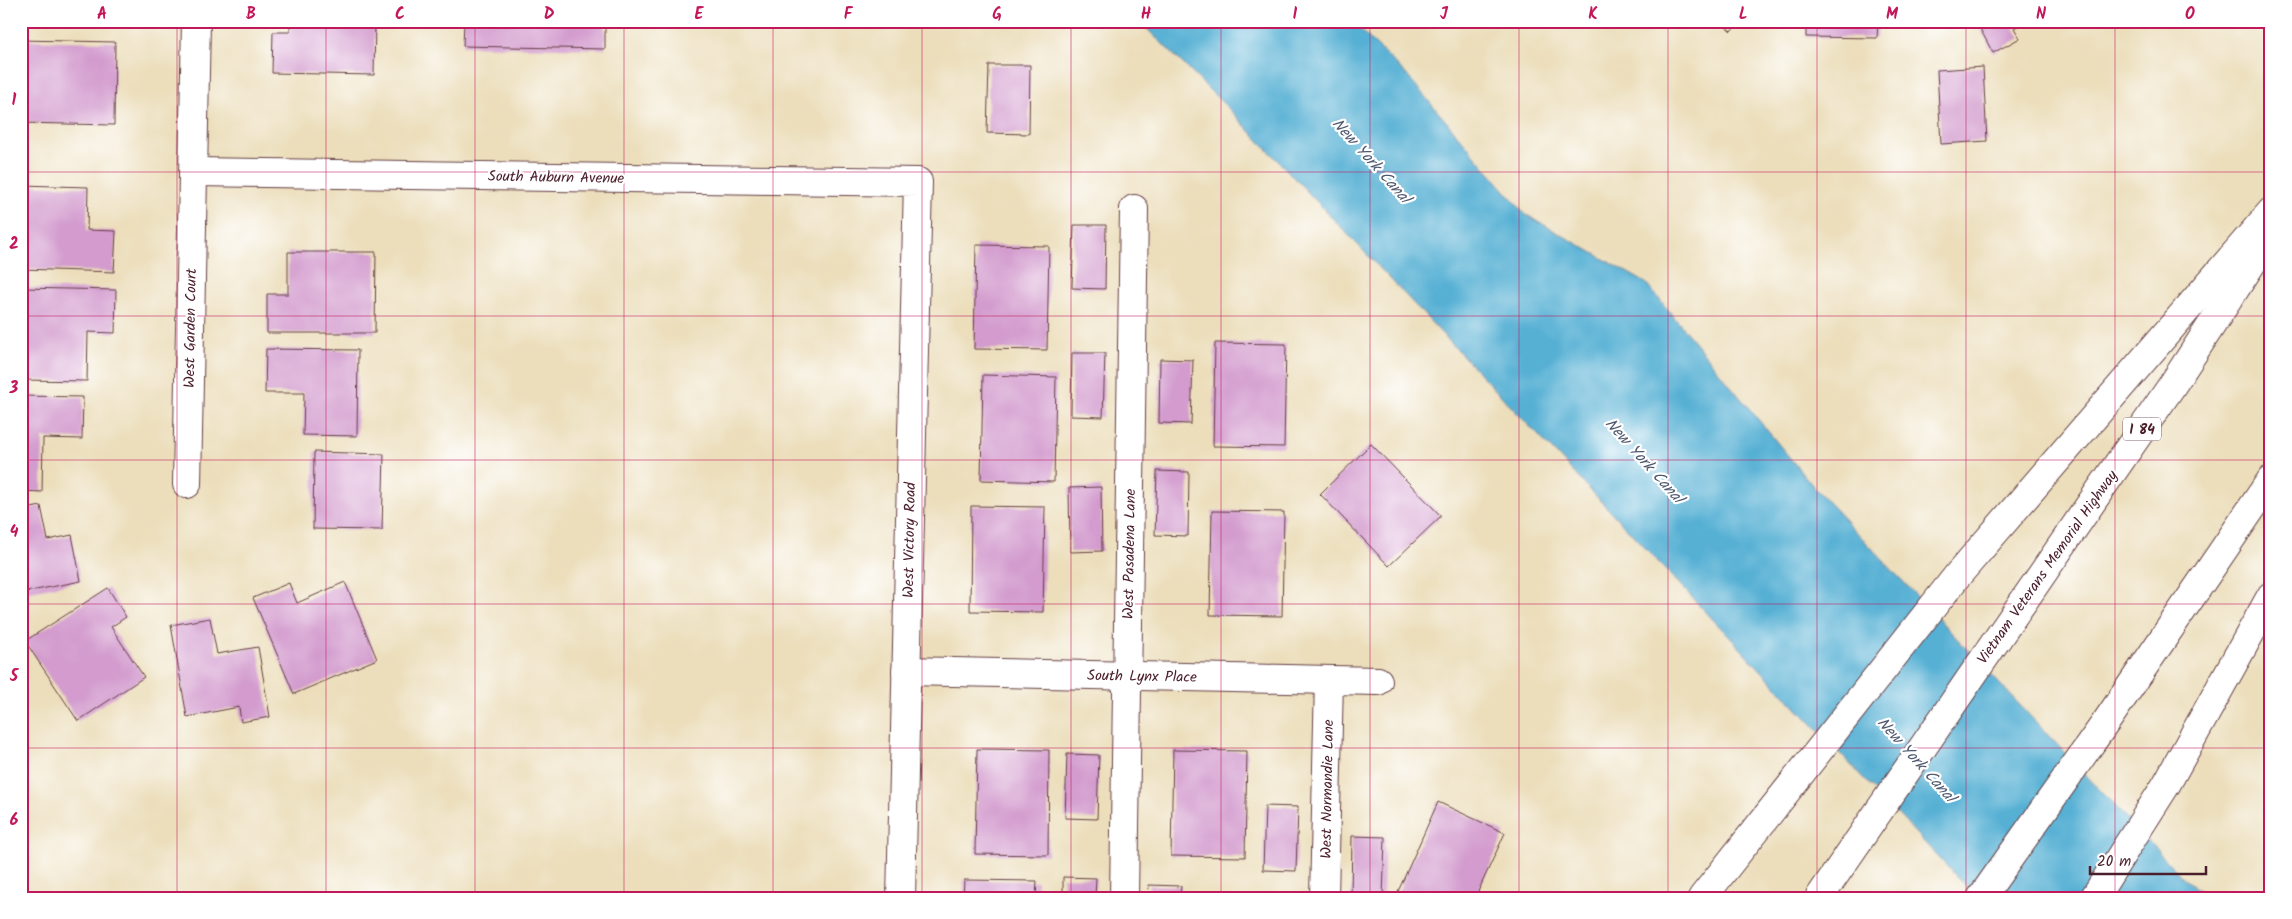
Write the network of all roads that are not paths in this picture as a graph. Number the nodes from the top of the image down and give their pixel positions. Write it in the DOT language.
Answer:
graph roads {
  1 [pos="196,21"];
  2 [pos="194,172"];
  3 [pos="918,182"];
  4 [pos="1134,209"];
  5 [pos="2271,212"];
  6 [pos="2271,234"];
  7 [pos="2271,480"];
  8 [pos="187,484"];
  9 [pos="2271,596"];
  10 [pos="906,671"];
  11 [pos="1127,676"];
  12 [pos="1330,680"];
  13 [pos="1378,681"];
  14 [pos="901,898"];
  15 [pos="1124,898"];
  16 [pos="1324,898"];
  17 [pos="1702,898"];
  18 [pos="1819,898"];
  19 [pos="1981,898"];
  20 [pos="2094,898"];
  1 -- 2 [label="main road, West Garden Court"];
  2 -- 3 [label="main road, South Auburn Avenue"];
  2 -- 8 [label="main road, West Garden Court"];
  3 -- 10 [label="main road, West Victory Road"];
  4 -- 11 [label="main road, West Pasadena Lane"];
  5 -- 17 [label="main road"];
  6 -- 18 [label="main road, Vietnam Veterans Memorial Highway / I 84"];
  7 -- 19 [label="main road"];
  9 -- 20 [label="main road"];
  10 -- 11 [label="main road, South Lynx Place"];
  10 -- 14 [label="main road, West Victory Road"];
  11 -- 12 [label="main road, South Lynx Place"];
  11 -- 15 [label="main road, West Pasadena Lane"];
  12 -- 13 [label="main road, South Lynx Place"];
  12 -- 16 [label="main road, West Normandie Lane"];
}
